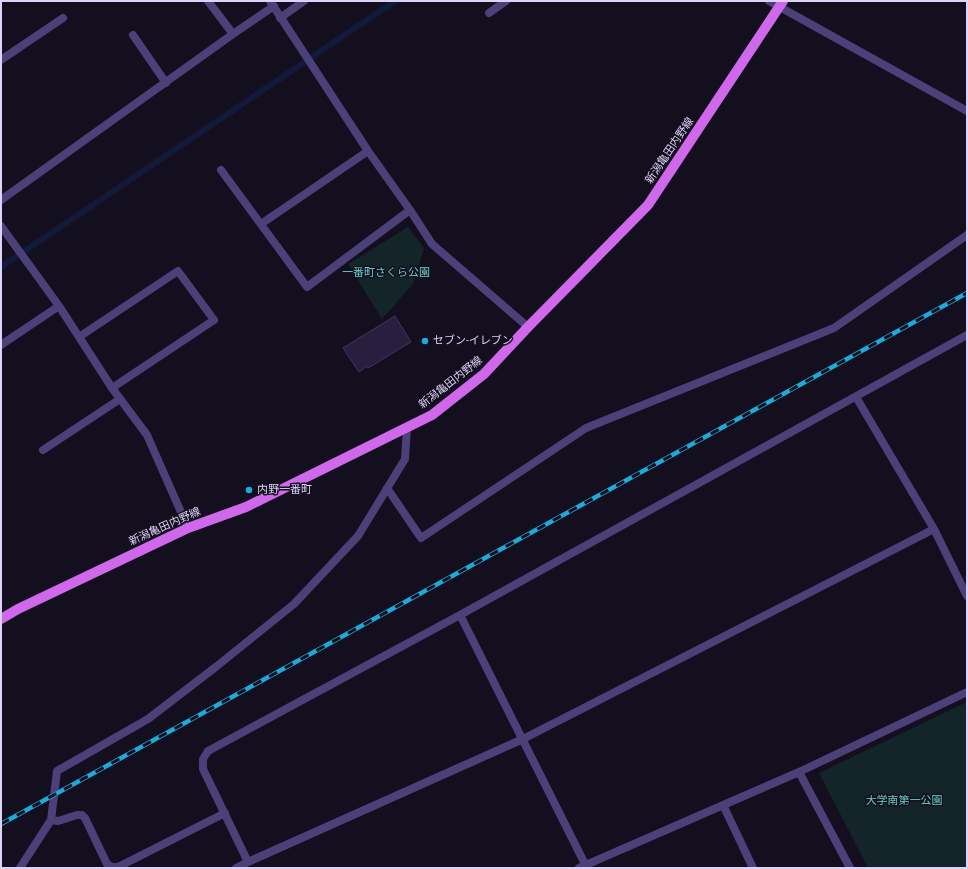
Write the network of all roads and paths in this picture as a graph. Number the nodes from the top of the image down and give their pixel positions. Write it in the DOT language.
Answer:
graph roads {
  1 [pos="208,1"];
  2 [pos="304,1"];
  3 [pos="506,1"];
  4 [pos="769,1"];
  5 [pos="272,4"];
  6 [pos="781,4"];
  7 [pos="489,13"];
  8 [pos="63,18"];
  9 [pos="280,18"];
  10 [pos="233,34"];
  11 [pos="133,35"];
  12 [pos="1,60"];
  13 [pos="166,83"];
  14 [pos="967,111"];
  15 [pos="368,151"];
  16 [pos="221,170"];
  17 [pos="1,200"];
  18 [pos="410,210"];
  19 [pos="261,224"];
  20 [pos="1,226"];
  21 [pos="967,235"];
  22 [pos="59,306"];
  23 [pos="528,327"];
  24 [pos="967,335"];
  25 [pos="79,337"];
  26 [pos="1,345"];
  27 [pos="112,388"];
  28 [pos="856,397"];
  29 [pos="120,399"];
  30 [pos="407,428"];
  31 [pos="43,450"];
  32 [pos="387,488"];
  33 [pos="188,528"];
  34 [pos="934,529"];
  35 [pos="967,596"];
  36 [pos="460,615"];
  37 [pos="1,618"];
  38 [pos="967,692"];
  39 [pos="523,739"];
  40 [pos="799,772"];
  41 [pos="723,805"];
  42 [pos="225,813"];
  43 [pos="51,820"];
  44 [pos="248,862"];
  45 [pos="584,867"];
  46 [pos="20,868"];
  47 [pos="236,868"];
  48 [pos="753,868"];
  49 [pos="850,868"];
  1 -- 10 [label="street"];
  2 -- 9 [label="street"];
  3 -- 7 [label="street"];
  4 -- 6 [label="street"];
  5 -- 9 [label="street"];
  5 -- 10 [label="street"];
  6 -- 14 [label="street"];
  6 -- 23 [label="main road, 新潟亀田内野線"];
  8 -- 12 [label="street"];
  9 -- 15 [label="street"];
  10 -- 13 [label="street"];
  11 -- 13 [label="street"];
  13 -- 17 [label="street"];
  15 -- 18 [label="street"];
  15 -- 19 [label="street"];
  16 -- 19 [label="street"];
  18 -- 19 [label="street"];
  18 -- 23 [label="street"];
  20 -- 22 [label="street"];
  21 -- 32 [label="street"];
  22 -- 25 [label="street"];
  22 -- 26 [label="street"];
  23 -- 30 [label="main road, 新潟亀田内野線"];
  24 -- 28 [label="street"];
  25 -- 27 [label="street"];
  25 -- 27 [label="street"];
  27 -- 29 [label="street"];
  28 -- 34 [label="street"];
  28 -- 36 [label="street"];
  29 -- 31 [label="street"];
  29 -- 33 [label="street"];
  30 -- 32 [label="street"];
  30 -- 33 [label="main road, 新潟亀田内野線"];
  32 -- 43 [label="street"];
  33 -- 37 [label="main road, 新潟亀田内野線"];
  34 -- 35 [label="street"];
  34 -- 39 [label="street"];
  36 -- 39 [label="street"];
  36 -- 42 [label="street"];
  38 -- 40 [label="street"];
  39 -- 44 [label="street"];
  39 -- 45 [label="street"];
  40 -- 41 [label="street"];
  40 -- 49 [label="street"];
  41 -- 45 [label="street"];
  41 -- 48 [label="street"];
  42 -- 43 [label="street"];
  42 -- 44 [label="street"];
  43 -- 46 [label="street"];
  44 -- 47 [label="street"];
}
